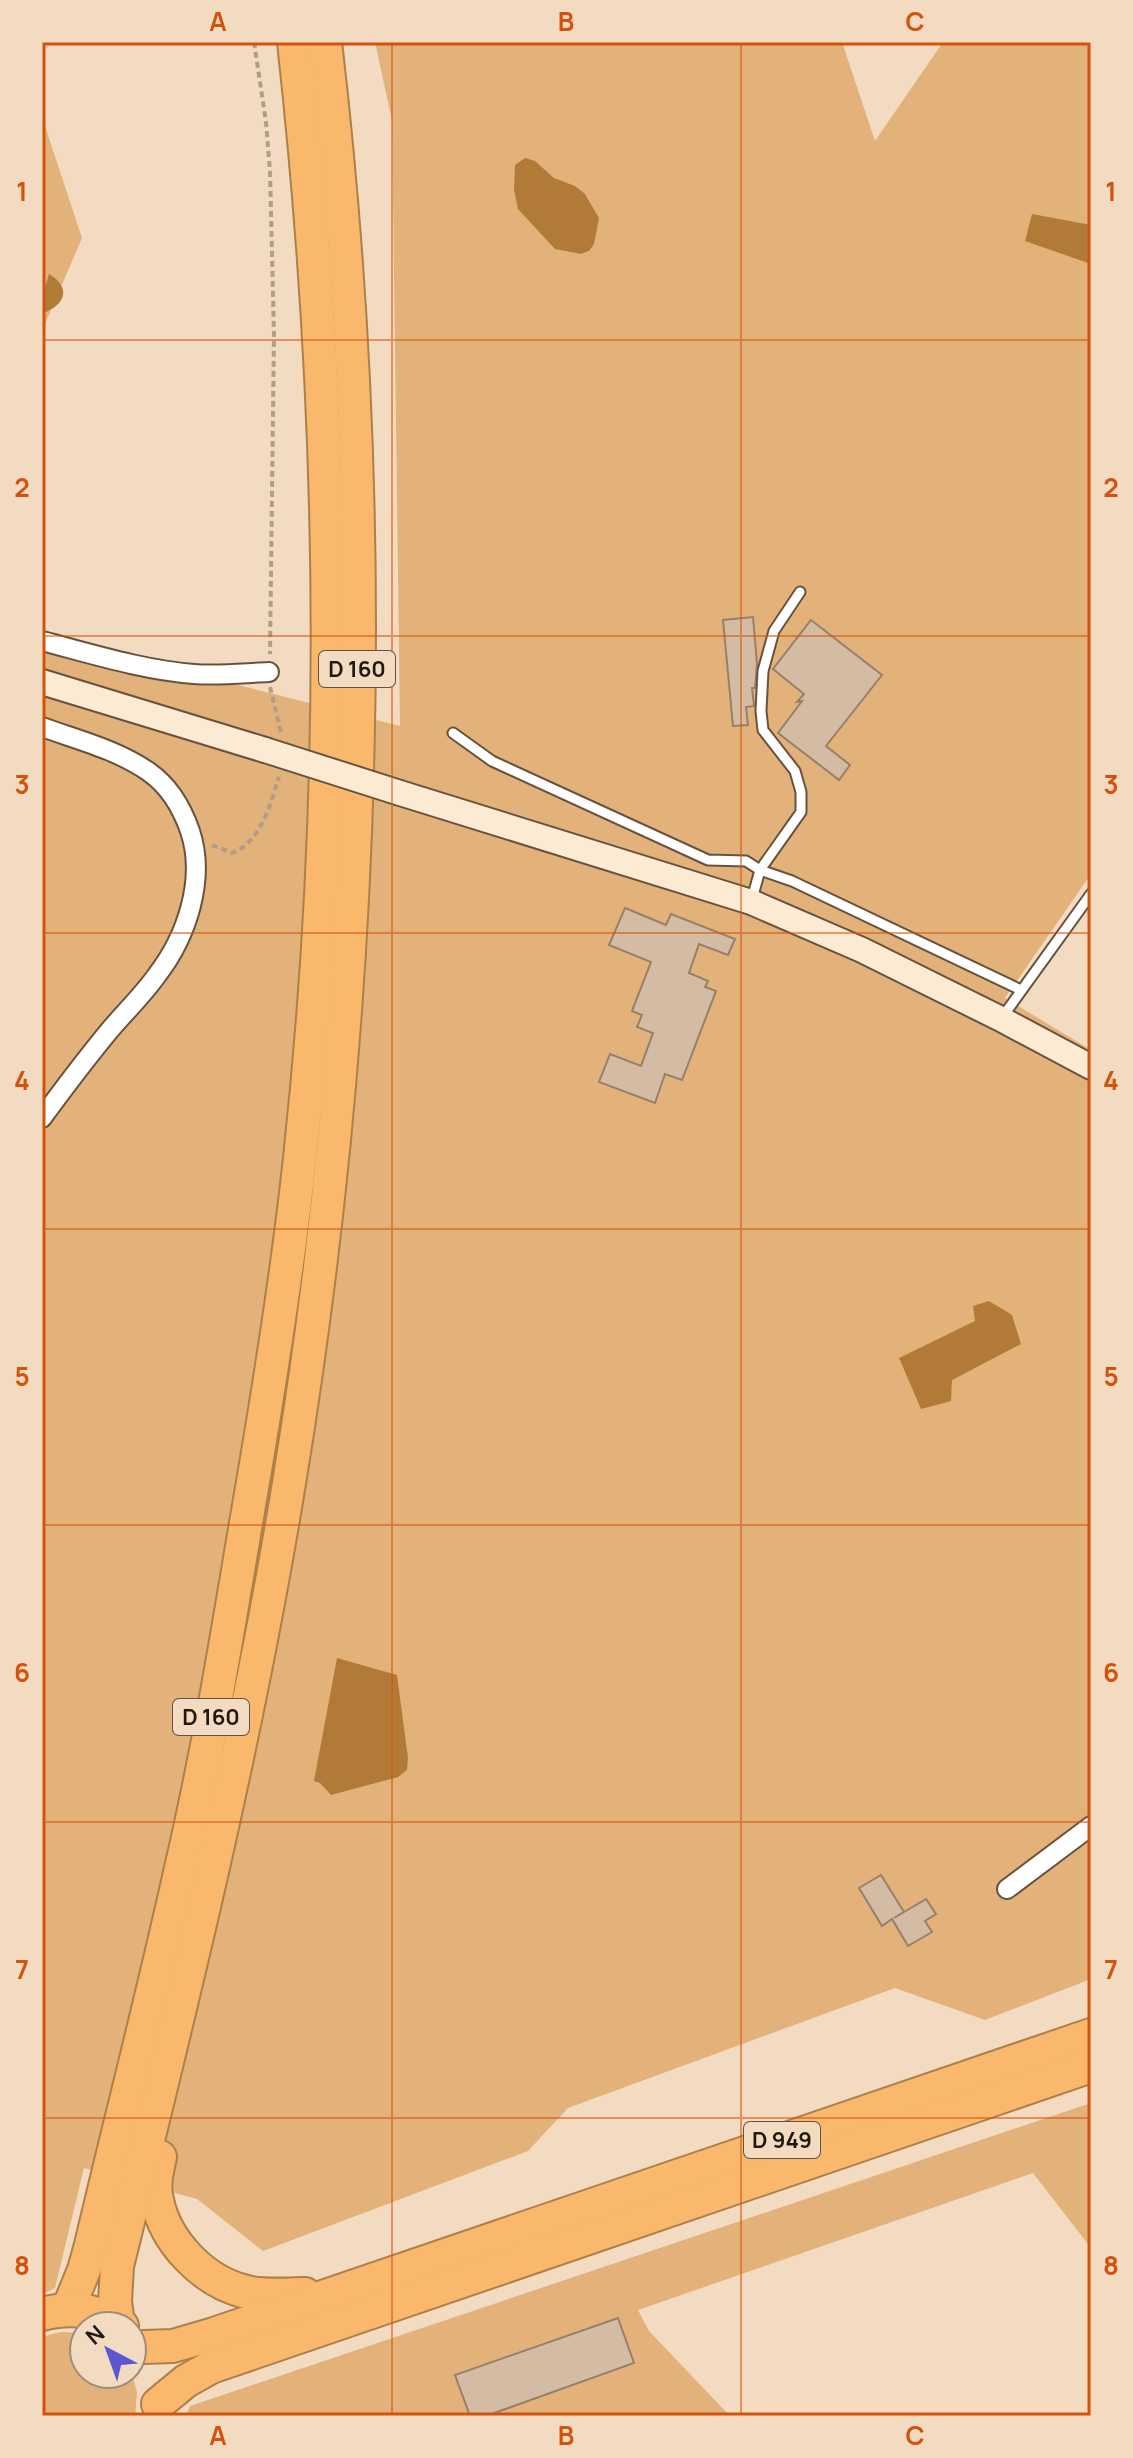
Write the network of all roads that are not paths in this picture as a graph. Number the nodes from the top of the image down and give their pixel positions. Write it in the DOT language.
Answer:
graph roads {
  1 [pos="294,42"];
  2 [pos="325,42"];
  3 [pos="800,592"];
  4 [pos="42,641"];
  5 [pos="269,672"];
  6 [pos="42,682"];
  7 [pos="42,727"];
  8 [pos="453,733"];
  9 [pos="760,870"];
  10 [pos="1091,894"];
  11 [pos="751,902"];
  12 [pos="1021,990"];
  13 [pos="1001,1019"];
  14 [pos="1091,1067"];
  15 [pos="42,1118"];
  16 [pos="1091,1826"];
  17 [pos="1007,1889"];
  18 [pos="176,2022"];
  19 [pos="1091,2035"];
  20 [pos="1091,2066"];
  21 [pos="332,2294"];
  22 [pos="118,2310"];
  23 [pos="55,2311"];
  24 [pos="148,2342"];
  25 [pos="148,2363"];
  26 [pos="157,2410"];
  1 -- 23 [label="highway, D 160"];
  2 -- 18 [label="highway, D 160"];
  3 -- 9 [label="lane"];
  4 -- 5 [label="street"];
  6 -- 11 [label="street, bridge"];
  7 -- 15 [label="street"];
  8 -- 9 [label="lane"];
  9 -- 11 [label="lane"];
  9 -- 12 [label="lane"];
  10 -- 12 [label="lane"];
  11 -- 13 [label="street"];
  12 -- 13 [label="lane"];
  13 -- 14 [label="street"];
  16 -- 17 [label="street"];
  18 -- 21 [label="highway"];
  18 -- 22 [label="highway, D 160"];
  19 -- 21 [label="highway, D 949"];
  20 -- 26 [label="highway, D 949"];
  21 -- 24 [label="highway, D 949"];
  25 -- 26 [label="highway"];
}
